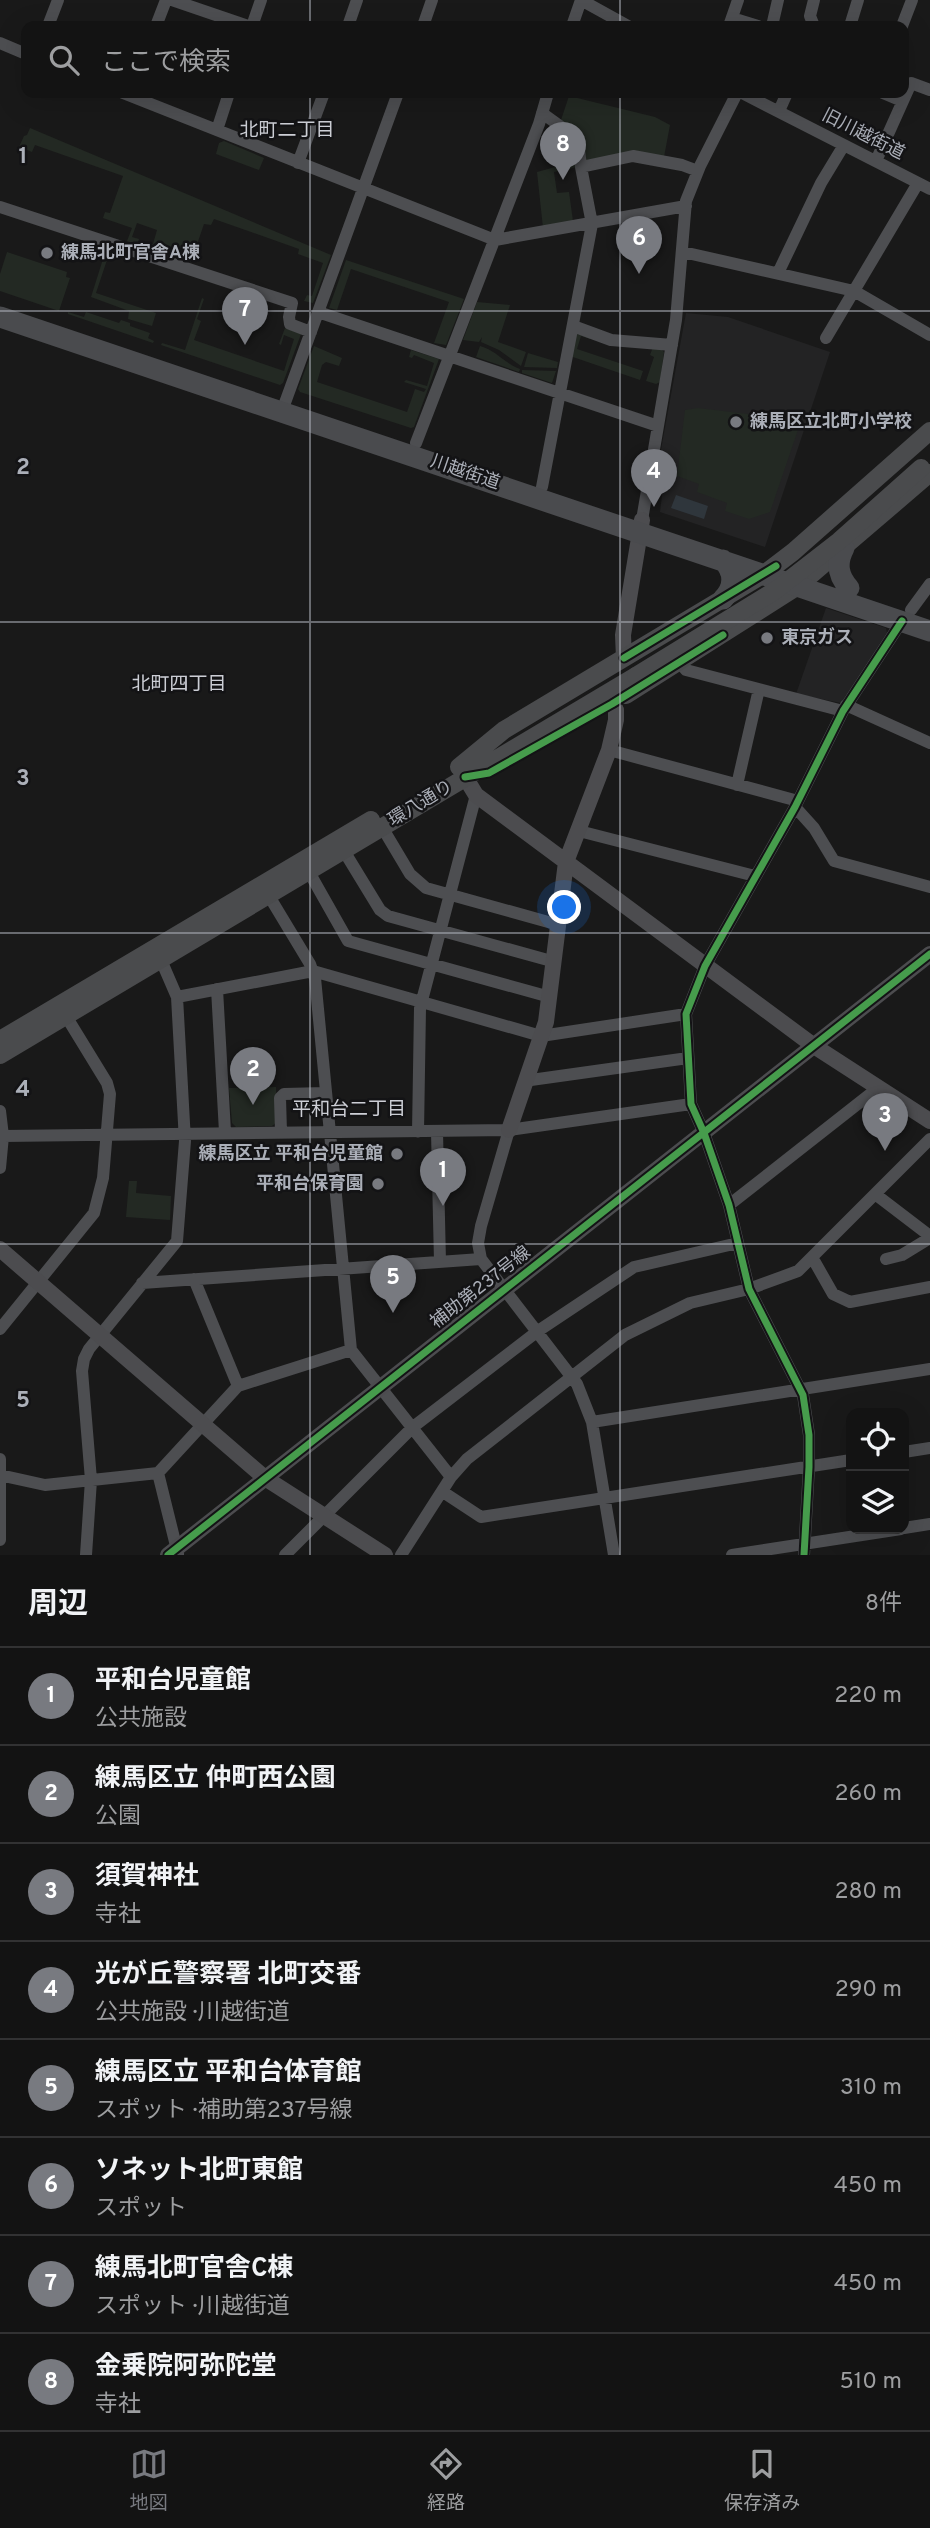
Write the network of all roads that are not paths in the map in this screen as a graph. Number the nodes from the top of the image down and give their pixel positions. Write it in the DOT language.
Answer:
graph roads {
  1 [pos="58,0"];
  2 [pos="166,0"];
  3 [pos="172,0"];
  4 [pos="261,0"];
  5 [pos="358,0"];
  6 [pos="432,0"];
  7 [pos="582,0"];
  8 [pos="738,0"];
  9 [pos="778,0"];
  10 [pos="814,0"];
  11 [pos="858,0"];
  12 [pos="912,0"];
  13 [pos="50,21"];
  14 [pos="158,21"];
  15 [pos="235,21"];
  16 [pos="252,21"];
  17 [pos="350,21"];
  18 [pos="425,21"];
  19 [pos="574,21"];
  20 [pos="619,21"];
  21 [pos="731,21"];
  22 [pos="773,21"];
  23 [pos="812,21"];
  24 [pos="852,21"];
  25 [pos="904,21"];
  26 [pos="0,44"];
  27 [pos="21,52"];
  28 [pos="909,87"];
  29 [pos="930,90"];
  30 [pos="139,98"];
  31 [pos="227,98"];
  32 [pos="322,98"];
  33 [pos="396,98"];
  34 [pos="546,98"];
  35 [pos="737,98"];
  36 [pos="751,98"];
  37 [pos="785,98"];
  38 [pos="895,98"];
  39 [pos="904,98"];
  40 [pos="902,101"];
  41 [pos="779,111"];
  42 [pos="542,113"];
  43 [pos="217,130"];
  44 [pos="844,145"];
  45 [pos="876,161"];
  46 [pos="298,163"];
  47 [pos="581,167"];
  48 [pos="698,171"];
  49 [pos="924,186"];
  50 [pos="363,189"];
  51 [pos="686,206"];
  52 [pos="0,207"];
  53 [pos="592,224"];
  54 [pos="495,240"];
  55 [pos="683,252"];
  56 [pos="778,273"];
  57 [pos="854,291"];
  58 [pos="0,304"];
  59 [pos="318,312"];
  60 [pos="0,317"];
  61 [pos="573,326"];
  62 [pos="311,332"];
  63 [pos="930,335"];
  64 [pos="826,338"];
  65 [pos="672,345"];
  66 [pos="450,356"];
  67 [pos="560,393"];
  68 [pos="284,406"];
  69 [pos="658,426"];
  70 [pos="930,428"];
  71 [pos="416,443"];
  72 [pos="930,445"];
  73 [pos="921,462"];
  74 [pos="542,487"];
  75 [pos="839,511"];
  76 [pos="642,526"];
  77 [pos="852,541"];
  78 [pos="723,560"];
  79 [pos="770,570"];
  80 [pos="805,581"];
  81 [pos="930,584"];
  82 [pos="849,588"];
  83 [pos="723,599"];
  84 [pos="703,612"];
  85 [pos="914,615"];
  86 [pos="930,631"];
  87 [pos="723,635"];
  88 [pos="679,662"];
  89 [pos="630,667"];
  90 [pos="759,689"];
  91 [pos="612,704"];
  92 [pos="845,708"];
  93 [pos="930,743"];
  94 [pos="609,750"];
  95 [pos="462,772"];
  96 [pos="737,785"];
  97 [pos="476,795"];
  98 [pos="797,804"];
  99 [pos="382,827"];
  100 [pos="579,831"];
  101 [pos="344,851"];
  102 [pos="566,862"];
  103 [pos="309,872"];
  104 [pos="755,876"];
  105 [pos="930,887"];
  106 [pos="449,895"];
  107 [pos="270,896"];
  108 [pos="559,925"];
  109 [pos="440,930"];
  110 [pos="930,954"];
  111 [pos="161,960"];
  112 [pos="555,962"];
  113 [pos="431,963"];
  114 [pos="705,966"];
  115 [pos="313,971"];
  116 [pos="217,989"];
  117 [pos="177,997"];
  118 [pos="551,997"];
  119 [pos="422,1001"];
  120 [pos="686,1014"];
  121 [pos="66,1016"];
  122 [pos="541,1036"];
  123 [pos="0,1040"];
  124 [pos="814,1046"];
  125 [pos="0,1055"];
  126 [pos="688,1058"];
  127 [pos="526,1079"];
  128 [pos="878,1088"];
  129 [pos="325,1093"];
  130 [pos="691,1104"];
  131 [pos="0,1111"];
  132 [pos="930,1121"];
  133 [pos="509,1130"];
  134 [pos="225,1132"];
  135 [pos="281,1132"];
  136 [pos="329,1132"];
  137 [pos="418,1132"];
  138 [pos="437,1132"];
  139 [pos="184,1133"];
  140 [pos="704,1133"];
  141 [pos="107,1134"];
  142 [pos="3,1136"];
  143 [pos="930,1139"];
  144 [pos="0,1168"];
  145 [pos="875,1194"];
  146 [pos="729,1205"];
  147 [pos="930,1237"];
  148 [pos="738,1243"];
  149 [pos="0,1249"];
  150 [pos="812,1257"];
  151 [pos="481,1259"];
  152 [pos="886,1259"];
  153 [pos="440,1262"];
  154 [pos="344,1268"];
  155 [pos="194,1279"];
  156 [pos="39,1283"];
  157 [pos="142,1283"];
  158 [pos="930,1287"];
  159 [pos="505,1289"];
  160 [pos="749,1289"];
  161 [pos="0,1329"];
  162 [pos="538,1331"];
  163 [pos="100,1336"];
  164 [pos="351,1350"];
  165 [pos="930,1369"];
  166 [pos="573,1377"];
  167 [pos="238,1386"];
  168 [pos="380,1387"];
  169 [pos="801,1390"];
  170 [pos="592,1422"];
  171 [pos="202,1424"];
  172 [pos="413,1427"];
  173 [pos="930,1448"];
  174 [pos="909,1451"];
  175 [pos="0,1459"];
  176 [pos="846,1461"];
  177 [pos="809,1467"];
  178 [pos="158,1473"];
  179 [pos="1,1475"];
  180 [pos="451,1477"];
  181 [pos="265,1478"];
  182 [pos="91,1480"];
  183 [pos="443,1492"];
  184 [pos="605,1498"];
  185 [pos="324,1516"];
  186 [pos="930,1524"];
  187 [pos="909,1528"];
  188 [pos="878,1534"];
  189 [pos="0,1540"];
  190 [pos="805,1549"];
  191 [pos="174,1553"];
  192 [pos="86,1555"];
  193 [pos="285,1555"];
  194 [pos="385,1555"];
  195 [pos="401,1555"];
  196 [pos="614,1555"];
  197 [pos="732,1555"];
  1 -- 13 [label="street"];
  2 -- 14 [label="street"];
  3 -- 15 [label="street"];
  4 -- 16 [label="street"];
  5 -- 17 [label="street"];
  6 -- 18 [label="street"];
  7 -- 19 [label="street"];
  7 -- 20 [label="street"];
  8 -- 21 [label="street"];
  9 -- 22 [label="street"];
  10 -- 23 [label="street"];
  11 -- 24 [label="street"];
  12 -- 25 [label="street"];
  26 -- 27 [label="street"];
  28 -- 29 [label="street"];
  30 -- 43 [label="street"];
  31 -- 43 [label="street"];
  32 -- 46 [label="street"];
  33 -- 50 [label="street"];
  34 -- 42 [label="street"];
  35 -- 48 [label="street"];
  36 -- 41 [label="street, 旧川越街道"];
  37 -- 41 [label="street"];
  38 -- 40 [label="street"];
  39 -- 40 [label="street"];
  40 -- 45 [label="street"];
  41 -- 44 [label="street, 旧川越街道"];
  42 -- 47 [label="street"];
  42 -- 54 [label="street"];
  43 -- 46 [label="street"];
  44 -- 45 [label="street, 旧川越街道"];
  44 -- 56 [label="street"];
  45 -- 49 [label="street, 旧川越街道"];
  46 -- 50 [label="street"];
  47 -- 48 [label="street"];
  47 -- 53 [label="street"];
  48 -- 51 [label="street"];
  49 -- 57 [label="street"];
  50 -- 54 [label="street"];
  50 -- 59 [label="street"];
  51 -- 53 [label="street"];
  51 -- 55 [label="street"];
  52 -- 62 [label="street"];
  53 -- 54 [label="street"];
  53 -- 61 [label="street"];
  54 -- 66 [label="street"];
  55 -- 56 [label="street"];
  55 -- 65 [label="street"];
  56 -- 57 [label="street"];
  57 -- 63 [label="street"];
  57 -- 64 [label="street"];
  58 -- 68 [label="highway, 川越街道"];
  59 -- 62 [label="street"];
  59 -- 66 [label="street"];
  60 -- 68 [label="highway, 川越街道"];
  61 -- 65 [label="street"];
  61 -- 67 [label="street"];
  62 -- 68 [label="street"];
  65 -- 69 [label="street"];
  66 -- 67 [label="street"];
  66 -- 71 [label="street"];
  67 -- 69 [label="street"];
  67 -- 74 [label="street"];
  68 -- 71 [label="highway, 川越街道"];
  68 -- 76 [label="highway, 川越街道"];
  69 -- 76 [label="street"];
  70 -- 73 [label="main road"];
  71 -- 74 [label="highway, 川越街道"];
  72 -- 73 [label="main road, 環八通り"];
  73 -- 75 [label="main road"];
  73 -- 77 [label="main road"];
  73 -- 89 [label="main road, 環八通り"];
  74 -- 76 [label="highway, 川越街道"];
  75 -- 77 [label="main road"];
  75 -- 79 [label="main road"];
  76 -- 78 [label="highway, 川越街道"];
  76 -- 79 [label="highway, 川越街道"];
  76 -- 89 [label="street"];
  77 -- 80 [label="main road"];
  77 -- 82 [label="highway"];
  78 -- 79 [label="highway, 川越街道"];
  78 -- 83 [label="highway"];
  79 -- 80 [label="highway, 川越街道"];
  79 -- 83 [label="main road"];
  80 -- 82 [label="highway, 川越街道"];
  80 -- 85 [label="highway, 川越街道"];
  80 -- 87 [label="main road"];
  81 -- 85 [label="street"];
  82 -- 85 [label="highway, 川越街道"];
  83 -- 84 [label="main road"];
  84 -- 87 [label="main road"];
  84 -- 89 [label="main road"];
  85 -- 86 [label="highway, 川越街道"];
  85 -- 92 [label="street"];
  87 -- 88 [label="main road"];
  88 -- 90 [label="street"];
  88 -- 91 [label="main road"];
  89 -- 95 [label="main road, 環八通り"];
  90 -- 92 [label="street"];
  90 -- 96 [label="street"];
  91 -- 94 [label="street"];
  91 -- 95 [label="main road"];
  92 -- 93 [label="street"];
  92 -- 98 [label="street"];
  94 -- 96 [label="street"];
  94 -- 100 [label="street"];
  95 -- 97 [label="street"];
  95 -- 99 [label="main road, 環八通り"];
  95 -- 123 [label="main road, 環八通り"];
  96 -- 98 [label="street"];
  97 -- 102 [label="street"];
  97 -- 106 [label="street"];
  98 -- 104 [label="street"];
  98 -- 105 [label="street"];
  99 -- 101 [label="main road, 環八通り"];
  99 -- 106 [label="street"];
  100 -- 102 [label="street"];
  100 -- 104 [label="street"];
  101 -- 103 [label="main road, 環八通り"];
  101 -- 109 [label="street"];
  102 -- 108 [label="street"];
  102 -- 114 [label="street"];
  103 -- 107 [label="main road, 環八通り"];
  103 -- 113 [label="street"];
  104 -- 114 [label="street"];
  106 -- 108 [label="street"];
  106 -- 109 [label="street"];
  107 -- 111 [label="main road, 環八通り"];
  107 -- 115 [label="street"];
  108 -- 112 [label="street"];
  109 -- 112 [label="street"];
  109 -- 113 [label="street"];
  110 -- 124 [label="street, 補助第237号線"];
  111 -- 117 [label="street"];
  111 -- 121 [label="main road, 環八通り"];
  112 -- 118 [label="street"];
  113 -- 118 [label="street"];
  113 -- 119 [label="street"];
  114 -- 120 [label="street"];
  114 -- 124 [label="street"];
  115 -- 116 [label="street"];
  115 -- 119 [label="street"];
  115 -- 129 [label="street"];
  116 -- 117 [label="street"];
  116 -- 134 [label="street"];
  117 -- 139 [label="street"];
  118 -- 122 [label="street"];
  119 -- 122 [label="street"];
  119 -- 137 [label="street"];
  120 -- 122 [label="street"];
  120 -- 126 [label="street"];
  121 -- 125 [label="main road, 環八通り"];
  121 -- 141 [label="street"];
  122 -- 127 [label="street"];
  124 -- 128 [label="street"];
  124 -- 140 [label="street, 補助第237号線"];
  126 -- 127 [label="street"];
  126 -- 130 [label="street"];
  127 -- 133 [label="street"];
  128 -- 132 [label="street"];
  128 -- 146 [label="street"];
  129 -- 135 [label="street"];
  129 -- 136 [label="street"];
  130 -- 133 [label="street"];
  130 -- 140 [label="street"];
  131 -- 142 [label="street"];
  133 -- 138 [label="street"];
  133 -- 151 [label="street"];
  134 -- 135 [label="street"];
  134 -- 139 [label="street"];
  135 -- 136 [label="street"];
  136 -- 137 [label="street"];
  136 -- 154 [label="street"];
  137 -- 138 [label="street"];
  138 -- 153 [label="street"];
  139 -- 141 [label="street"];
  139 -- 157 [label="street"];
  140 -- 146 [label="street"];
  140 -- 159 [label="street, 補助第237号線"];
  141 -- 142 [label="street"];
  141 -- 156 [label="street"];
  142 -- 144 [label="street"];
  143 -- 145 [label="street"];
  145 -- 147 [label="street"];
  145 -- 150 [label="street"];
  146 -- 148 [label="street"];
  147 -- 152 [label="street"];
  148 -- 160 [label="street"];
  148 -- 162 [label="street"];
  149 -- 156 [label="street"];
  150 -- 158 [label="street"];
  150 -- 160 [label="street"];
  151 -- 153 [label="street"];
  151 -- 159 [label="street"];
  153 -- 154 [label="street"];
  154 -- 155 [label="street"];
  154 -- 164 [label="street"];
  155 -- 157 [label="street"];
  155 -- 167 [label="street"];
  156 -- 161 [label="street"];
  156 -- 163 [label="street"];
  157 -- 163 [label="street"];
  159 -- 162 [label="street"];
  159 -- 168 [label="street, 補助第237号線"];
  160 -- 166 [label="street"];
  160 -- 169 [label="street"];
  162 -- 166 [label="street"];
  162 -- 172 [label="street"];
  163 -- 171 [label="street"];
  163 -- 182 [label="street"];
  164 -- 167 [label="street"];
  164 -- 168 [label="street"];
  165 -- 169 [label="street"];
  166 -- 170 [label="street"];
  166 -- 180 [label="street"];
  167 -- 171 [label="street"];
  168 -- 172 [label="street"];
  168 -- 181 [label="street, 補助第237号線"];
  169 -- 170 [label="street"];
  169 -- 177 [label="street"];
  170 -- 184 [label="street"];
  171 -- 178 [label="street"];
  171 -- 181 [label="street"];
  172 -- 180 [label="street"];
  172 -- 185 [label="street"];
  173 -- 174 [label="street"];
  175 -- 179 [label="street"];
  176 -- 177 [label="street"];
  177 -- 184 [label="street"];
  177 -- 190 [label="street"];
  178 -- 182 [label="street"];
  178 -- 191 [label="street"];
  179 -- 182 [label="street"];
  179 -- 189 [label="street"];
  180 -- 183 [label="street"];
  181 -- 185 [label="street"];
  181 -- 191 [label="street, 補助第237号線"];
  182 -- 192 [label="street"];
  183 -- 184 [label="street"];
  183 -- 195 [label="street"];
  184 -- 196 [label="street"];
  185 -- 193 [label="street"];
  185 -- 194 [label="street"];
  186 -- 187 [label="street"];
  188 -- 190 [label="street"];
  190 -- 197 [label="street"];
}
